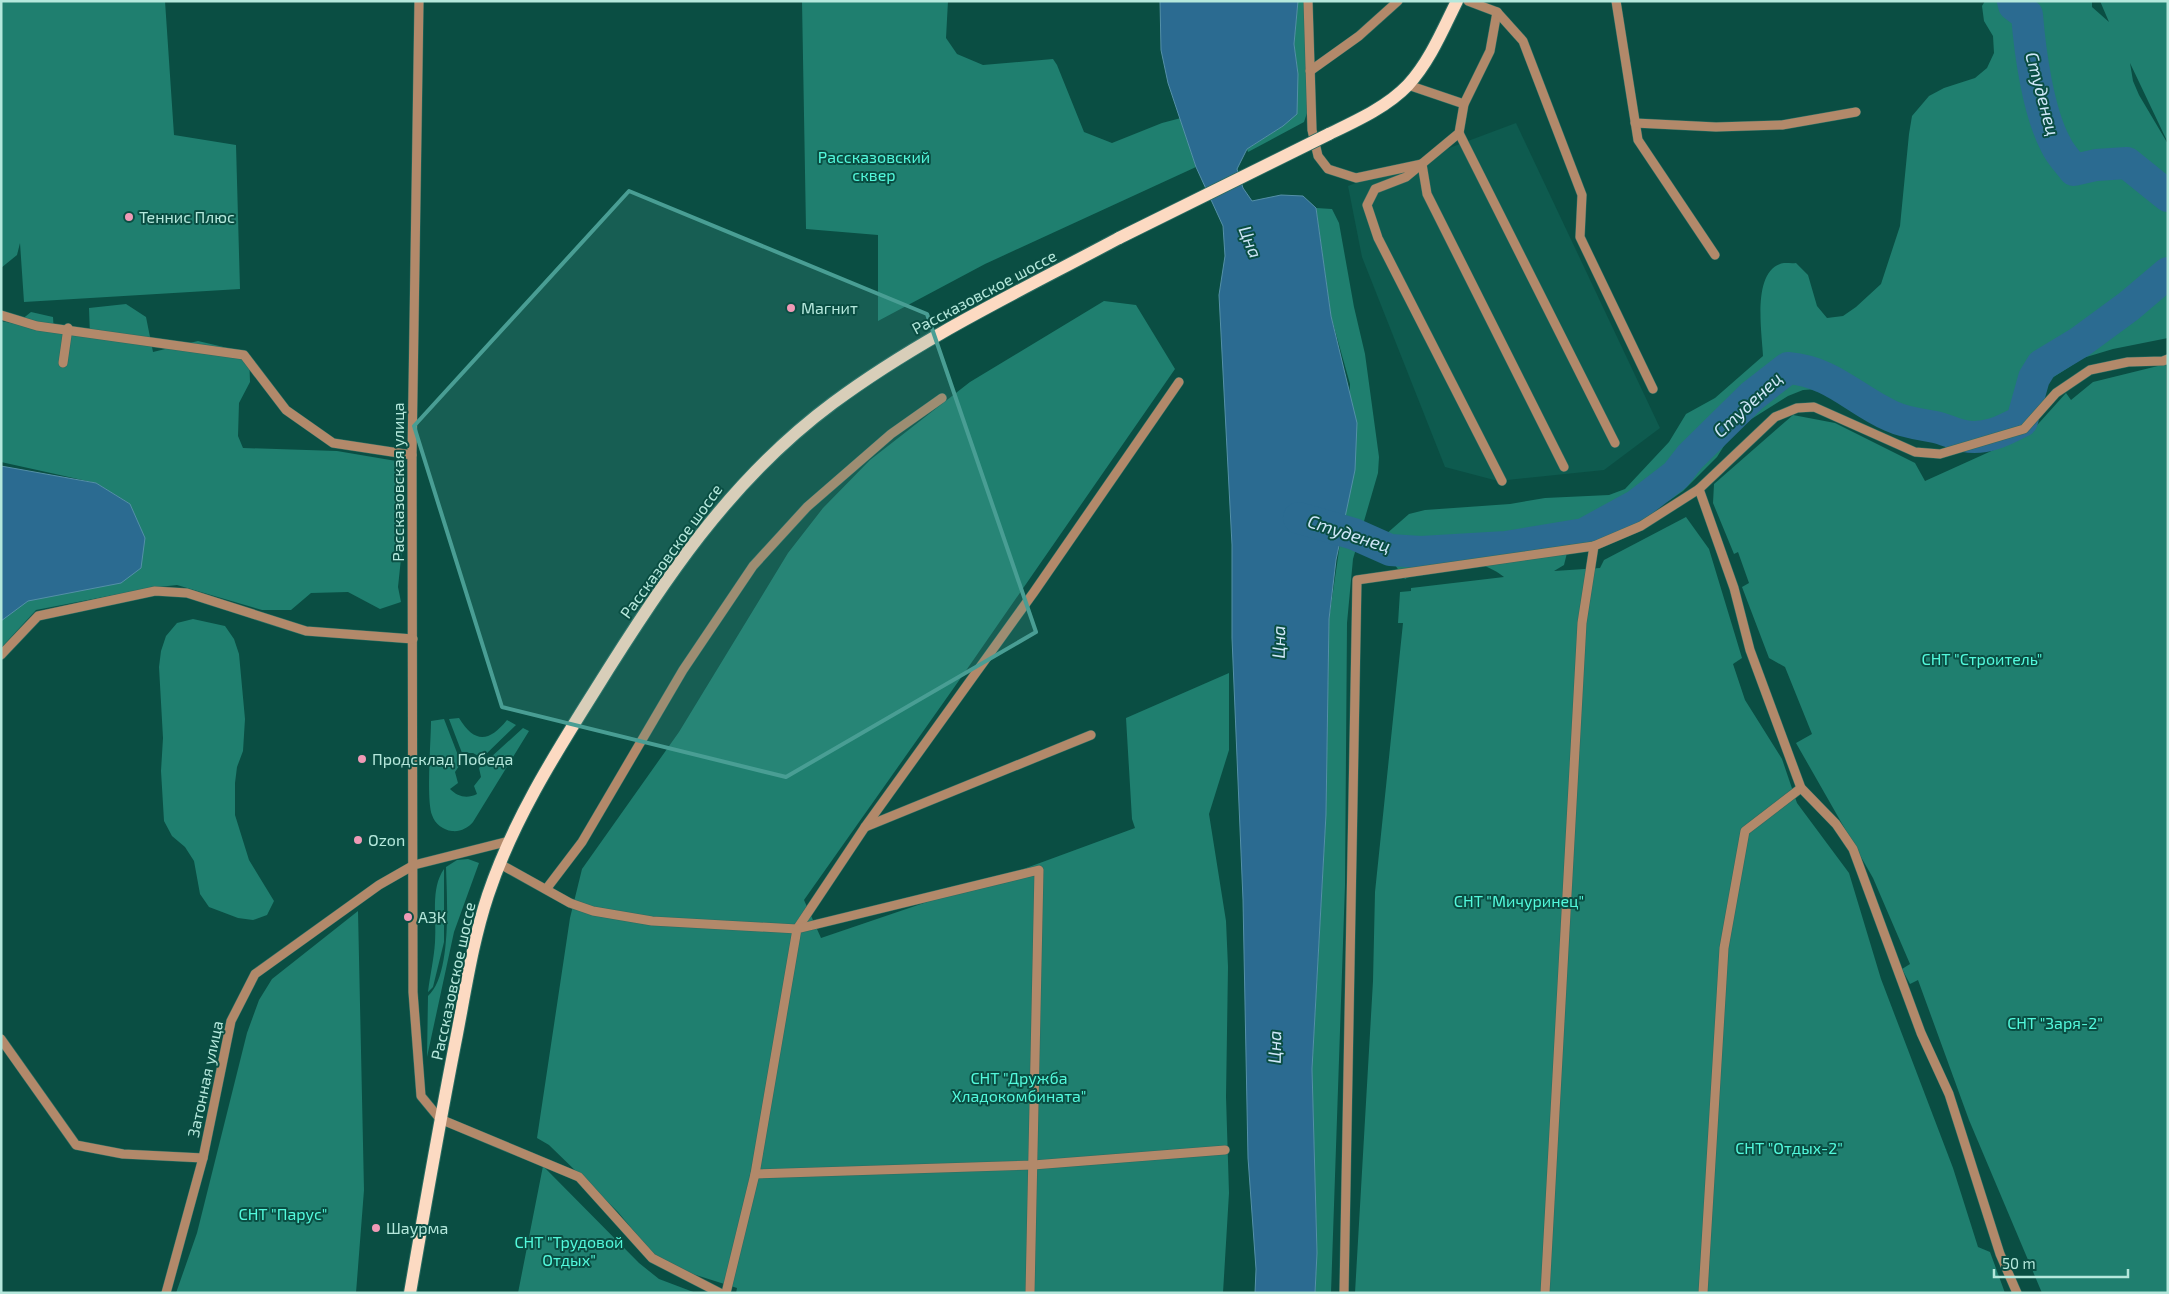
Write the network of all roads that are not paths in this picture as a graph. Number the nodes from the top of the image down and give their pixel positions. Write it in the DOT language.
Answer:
graph roads {
  1 [pos="419,1"];
  2 [pos="1308,1"];
  3 [pos="1398,1"];
  4 [pos="1457,1"];
  5 [pos="1468,1"];
  6 [pos="1616,1"];
  7 [pos="1497,12"];
  8 [pos="1310,71"];
  9 [pos="1408,85"];
  10 [pos="1464,104"];
  11 [pos="1856,112"];
  12 [pos="1636,124"];
  13 [pos="1459,133"];
  14 [pos="1422,164"];
  15 [pos="1715,255"];
  16 [pos="1,315"];
  17 [pos="68,328"];
  18 [pos="2168,359"];
  19 [pos="64,363"];
  20 [pos="1179,382"];
  21 [pos="1653,389"];
  22 [pos="942,398"];
  23 [pos="1615,443"];
  24 [pos="412,455"];
  25 [pos="1564,467"];
  26 [pos="1502,481"];
  27 [pos="1699,489"];
  28 [pos="1594,546"];
  29 [pos="413,639"];
  30 [pos="1,654"];
  31 [pos="1091,735"];
  32 [pos="1801,788"];
  33 [pos="865,827"];
  34 [pos="509,841"];
  35 [pos="500,864"];
  36 [pos="414,865"];
  37 [pos="547,888"];
  38 [pos="797,929"];
  39 [pos="1,1039"];
  40 [pos="440,1120"];
  41 [pos="1225,1150"];
  42 [pos="203,1158"];
  43 [pos="1033,1164"];
  44 [pos="755,1174"];
  45 [pos="166,1293"];
  46 [pos="410,1293"];
  47 [pos="720,1293"];
  48 [pos="726,1293"];
  49 [pos="1030,1293"];
  50 [pos="1344,1293"];
  51 [pos="1545,1293"];
  52 [pos="1703,1293"];
  53 [pos="2017,1293"];
  1 -- 24 [label="street, Рассказовская улица"];
  2 -- 8 [label="street"];
  3 -- 8 [label="street"];
  4 -- 9 [label="main road, Рассказовское шоссе"];
  5 -- 7 [label="street"];
  6 -- 12 [label="street"];
  7 -- 10 [label="street"];
  7 -- 21 [label="street"];
  8 -- 14 [label="street"];
  9 -- 10 [label="street"];
  9 -- 34 [label="main road, Рассказовское шоссе, bridge"];
  10 -- 13 [label="street"];
  11 -- 12 [label="street"];
  12 -- 15 [label="street"];
  13 -- 14 [label="street"];
  13 -- 23 [label="street"];
  14 -- 25 [label="street"];
  14 -- 26 [label="street"];
  16 -- 17 [label="street"];
  17 -- 19 [label="street"];
  17 -- 24 [label="street"];
  18 -- 27 [label="street"];
  20 -- 33 [label="street"];
  22 -- 37 [label="street"];
  24 -- 29 [label="street, Рассказовская улица"];
  27 -- 28 [label="street"];
  27 -- 32 [label="street"];
  28 -- 50 [label="street"];
  28 -- 51 [label="street"];
  29 -- 30 [label="street"];
  29 -- 36 [label="street, Рассказовская улица"];
  31 -- 33 [label="street"];
  32 -- 52 [label="street"];
  32 -- 53 [label="street"];
  33 -- 38 [label="street"];
  34 -- 35 [label="main road, Рассказовское шоссе"];
  34 -- 36 [label="street"];
  35 -- 37 [label="street"];
  35 -- 40 [label="main road, Рассказовское шоссе"];
  36 -- 40 [label="street, Рассказовская улица"];
  36 -- 42 [label="street, Затонная улица"];
  37 -- 38 [label="street"];
  38 -- 43 [label="street"];
  38 -- 44 [label="street"];
  39 -- 42 [label="street"];
  40 -- 46 [label="main road, Рассказовское шоссе"];
  40 -- 47 [label="street"];
  41 -- 43 [label="street"];
  42 -- 45 [label="street, Затонная улица"];
  43 -- 44 [label="street"];
  43 -- 49 [label="street"];
  44 -- 48 [label="street"];
}
